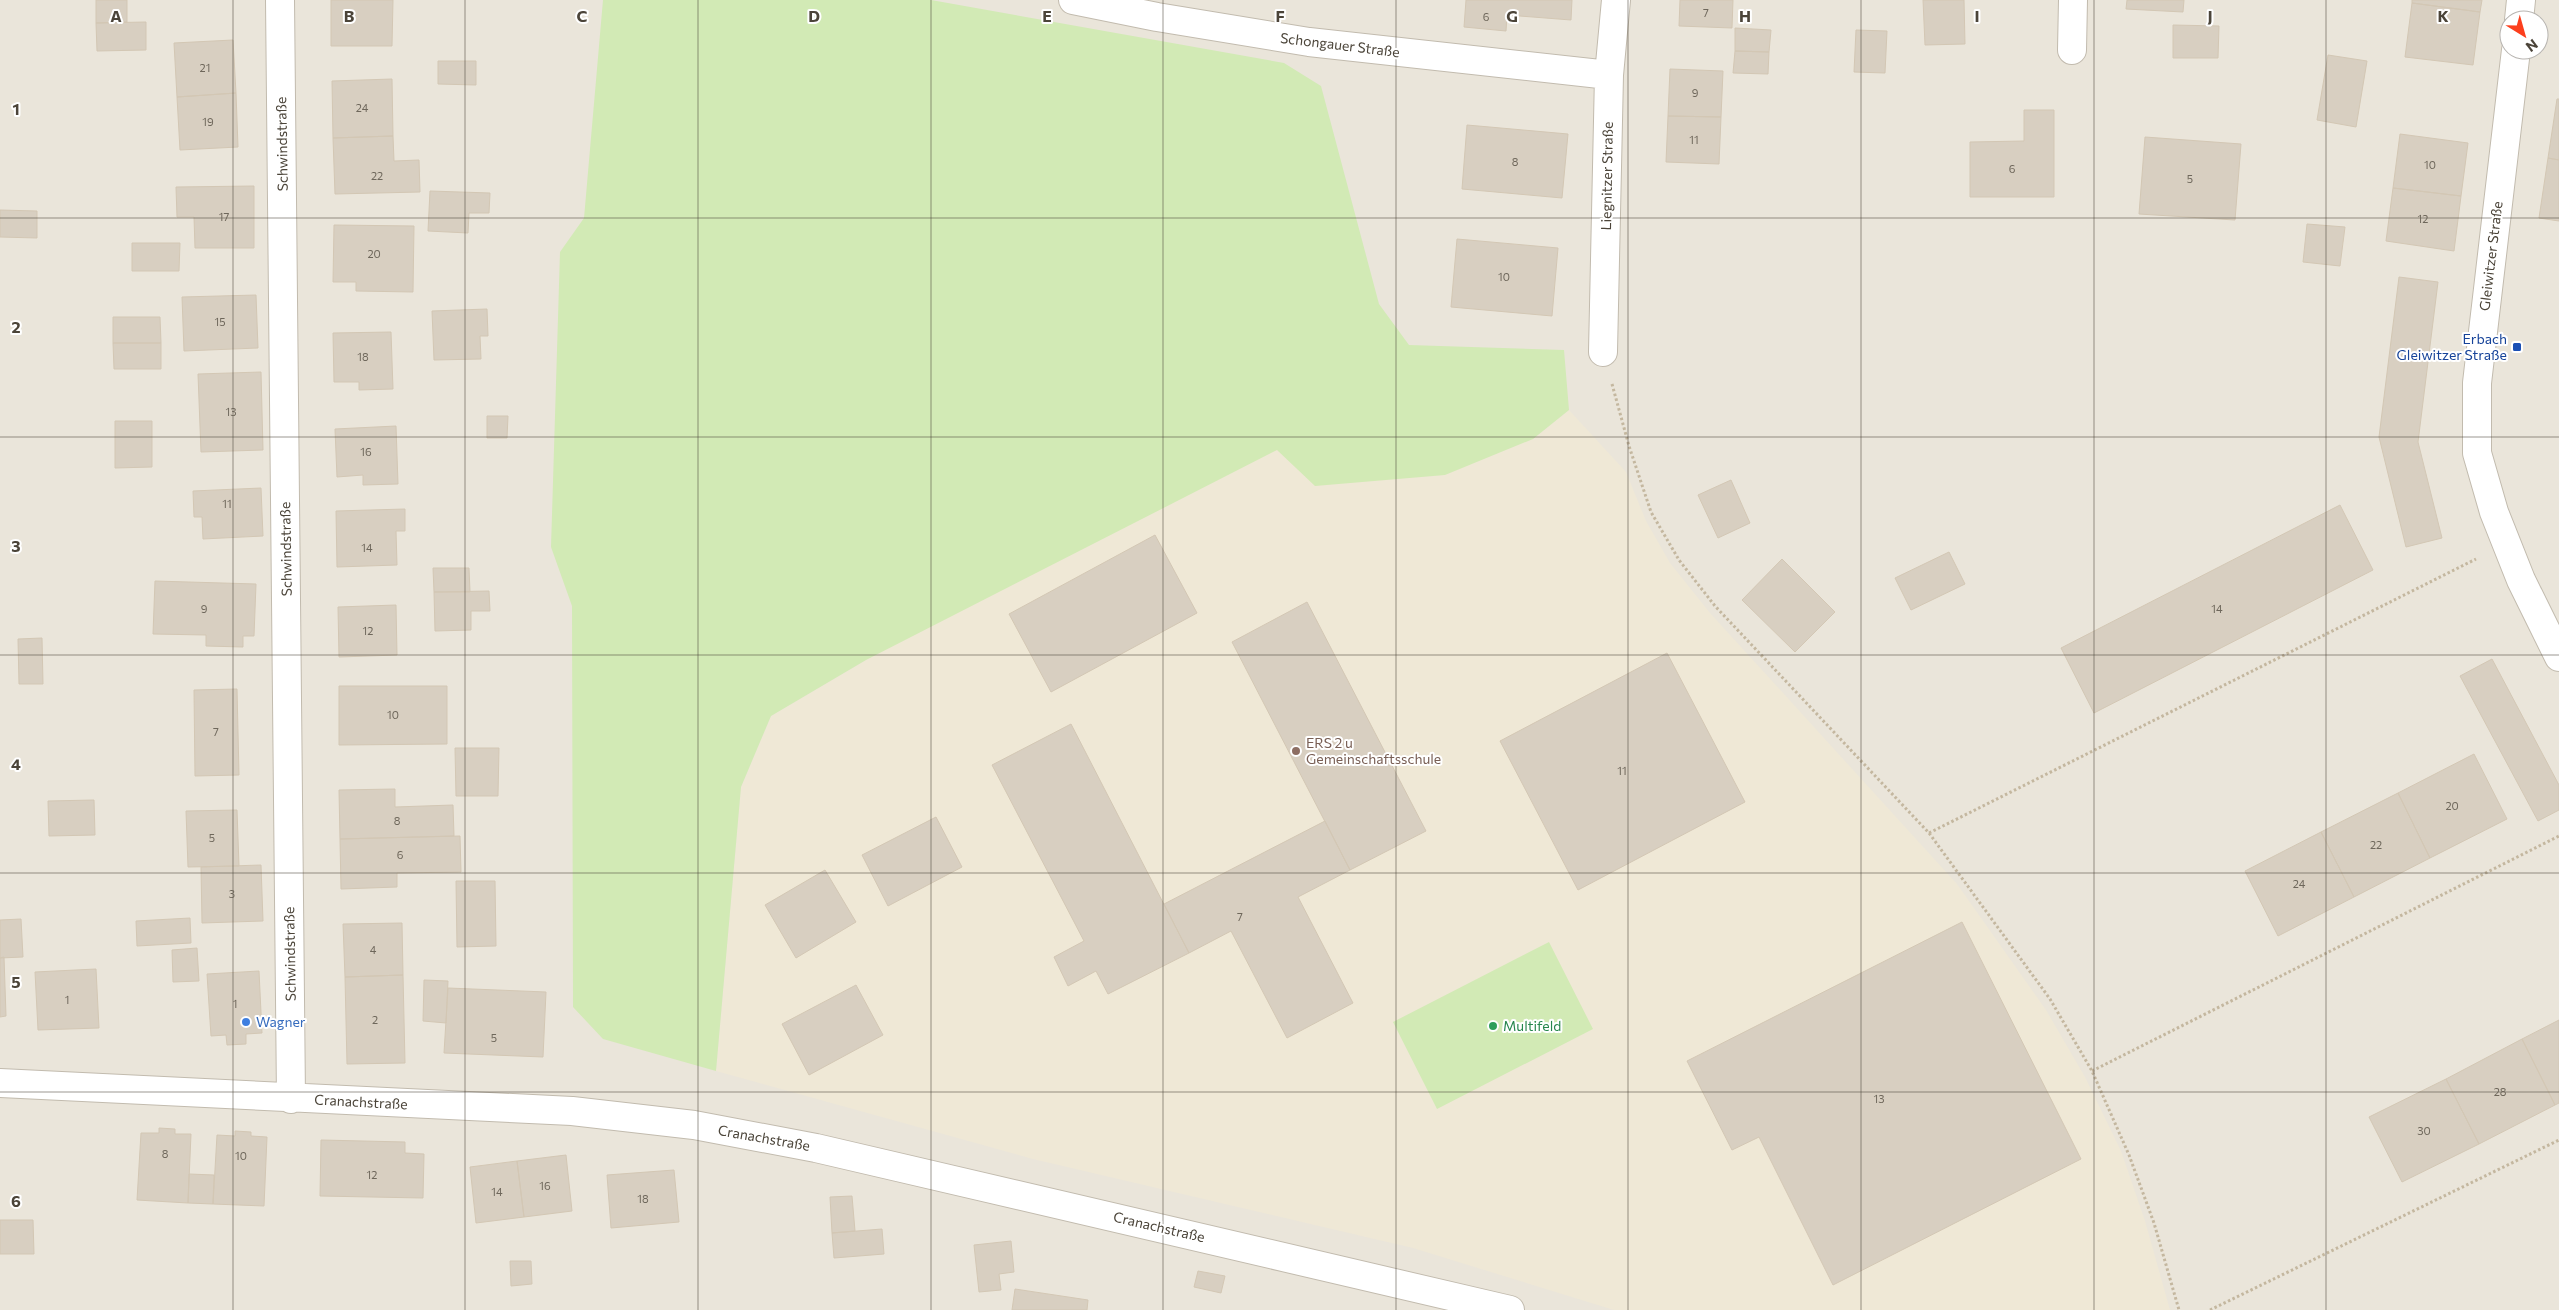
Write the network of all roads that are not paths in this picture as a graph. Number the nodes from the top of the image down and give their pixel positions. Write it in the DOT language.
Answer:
graph roads {
  1 [pos="280,0"];
  2 [pos="1073,0"];
  3 [pos="1616,0"];
  4 [pos="2073,0"];
  5 [pos="2072,50"];
  6 [pos="2515,60"];
  7 [pos="1609,75"];
  8 [pos="1603,352"];
  9 [pos="2559,657"];
  10 [pos="0,1083"];
  11 [pos="292,1099"];
  12 [pos="1510,1310"];
  1 -- 11 [label="street, Schwindstraße"];
  2 -- 7 [label="street, Schongauer Straße"];
  3 -- 7 [label="street, Liegnitzer Straße"];
  4 -- 5 [label="street"];
  6 -- 9 [label="street, Gleiwitzer Straße"];
  7 -- 8 [label="street, Liegnitzer Straße"];
  10 -- 11 [label="street, Cranachstraße"];
  11 -- 12 [label="street, Cranachstraße"];
}
